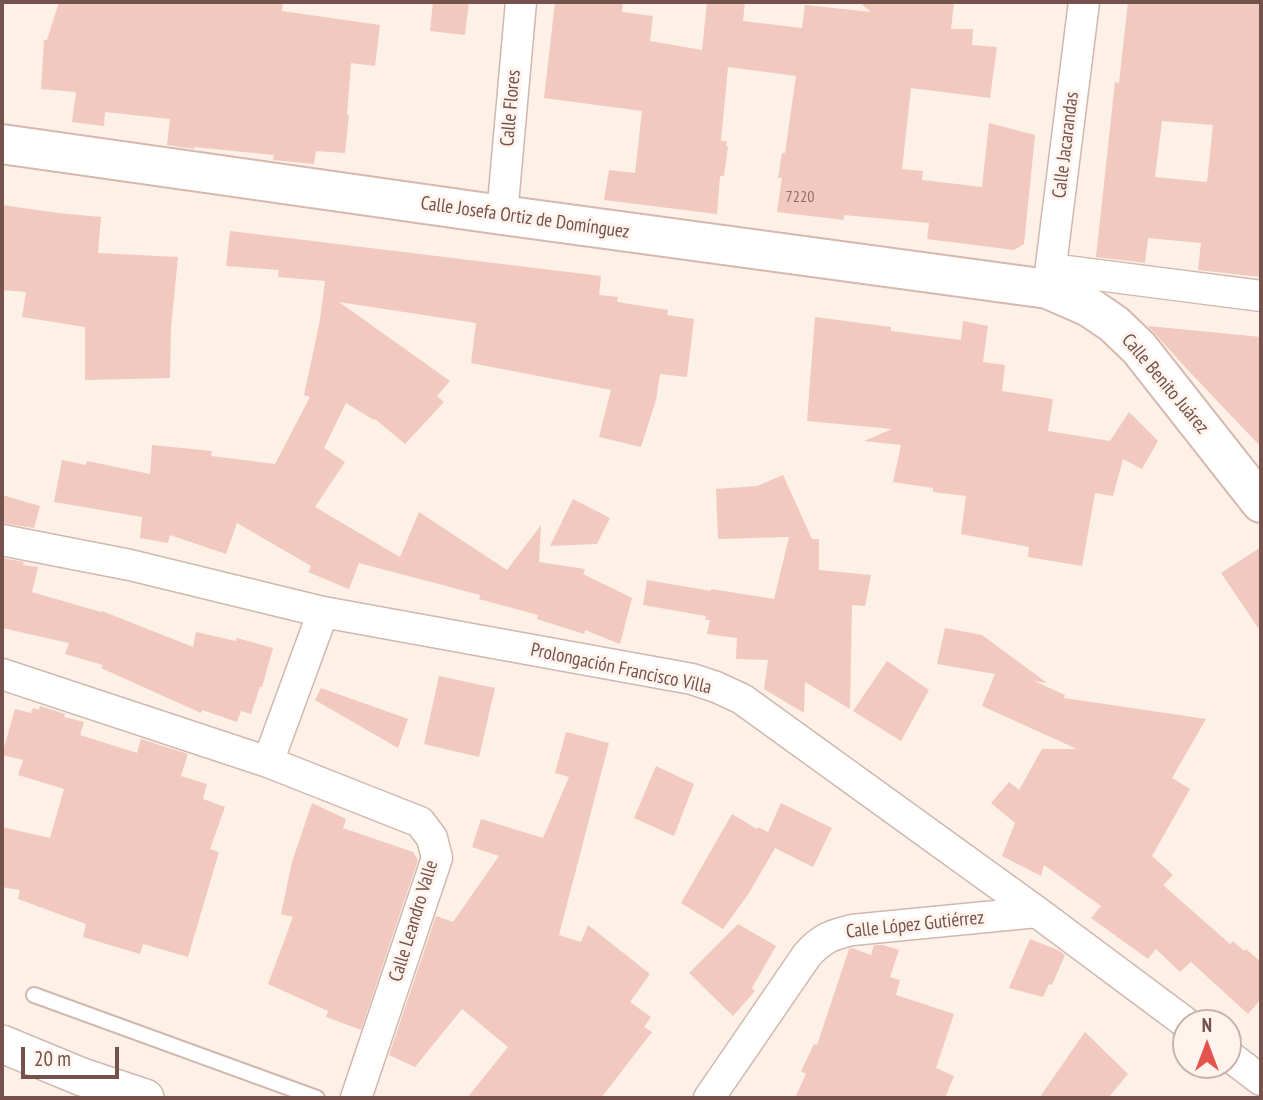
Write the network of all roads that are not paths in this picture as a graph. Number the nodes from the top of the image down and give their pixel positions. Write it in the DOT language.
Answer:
graph roads {
  1 [pos="521,2"];
  2 [pos="1084,2"];
  3 [pos="2,144"];
  4 [pos="502,215"];
  5 [pos="1049,279"];
  6 [pos="1261,296"];
  7 [pos="1261,503"];
  8 [pos="2,540"];
  9 [pos="323,612"];
  10 [pos="2,674"];
  11 [pos="268,762"];
  12 [pos="1037,912"];
  13 [pos="34,995"];
  14 [pos="1172,1013"];
  15 [pos="2,1044"];
  16 [pos="1242,1066"];
  17 [pos="1261,1080"];
  18 [pos="145,1098"];
  19 [pos="317,1098"];
  20 [pos="356,1098"];
  21 [pos="709,1098"];
  1 -- 4 [label="street, Calle Flores"];
  2 -- 5 [label="street, Calle Jacarandas"];
  3 -- 4 [label="main road, Calle Josefa Ortiz de Domínguez"];
  4 -- 5 [label="main road, Calle Josefa Ortiz de Domínguez"];
  5 -- 6 [label="street, Calle Josefa Ortiz de Domínguez"];
  5 -- 7 [label="main road, Calle Benito Juárez"];
  8 -- 9 [label="street, Prolongación Francisco Villa"];
  9 -- 11 [label="street"];
  9 -- 12 [label="street, Prolongación Francisco Villa"];
  10 -- 11 [label="street, Calle Leandro Valle"];
  11 -- 20 [label="street, Calle Leandro Valle"];
  12 -- 14 [label="street, Prolongación Francisco Villa"];
  12 -- 21 [label="street, Calle López Gutiérrez"];
  13 -- 19 [label="lane"];
  15 -- 18 [label="street"];
  16 -- 17 [label="street"];
}
